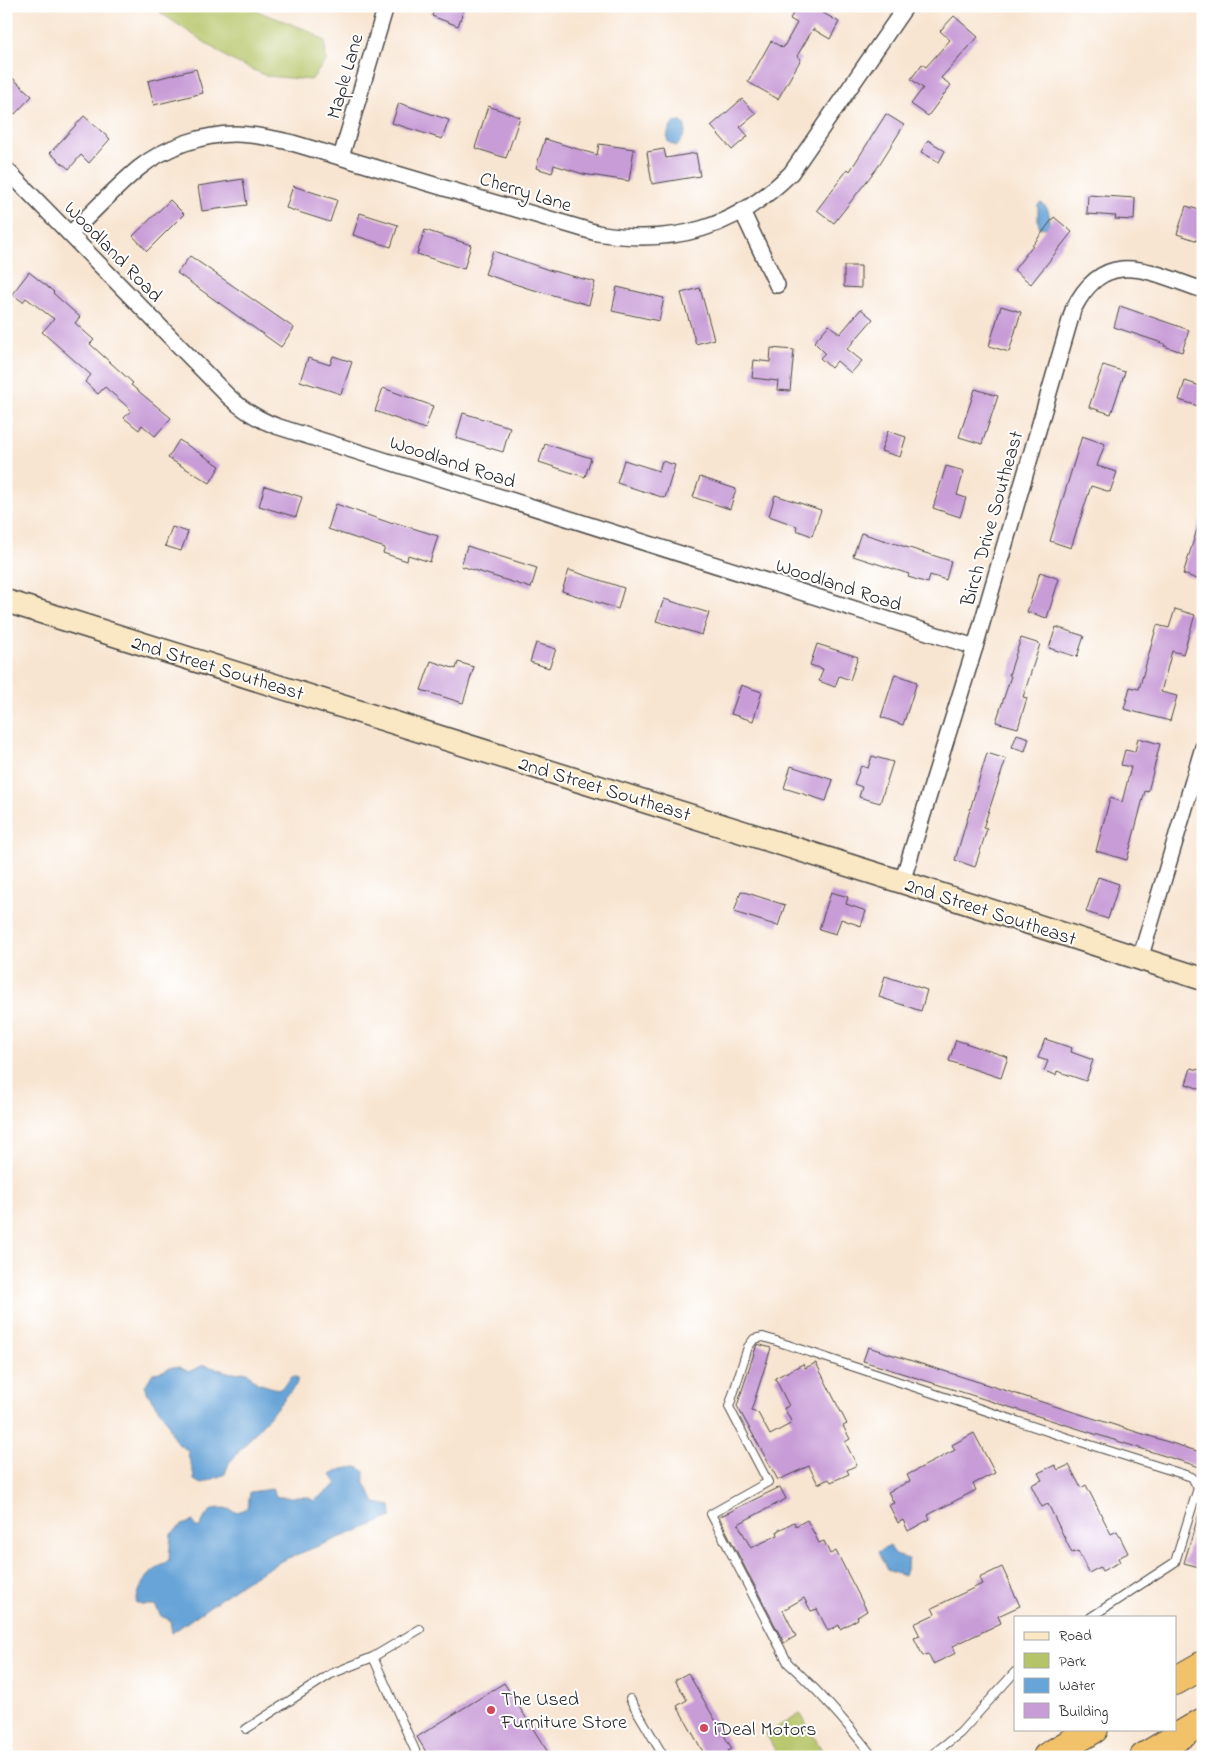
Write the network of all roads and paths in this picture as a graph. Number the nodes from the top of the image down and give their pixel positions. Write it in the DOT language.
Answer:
graph roads {
  1 [pos="386,6"];
  2 [pos="906,6"];
  3 [pos="341,157"];
  4 [pos="6,170"];
  5 [pos="742,211"];
  6 [pos="70,234"];
  7 [pos="777,285"];
  8 [pos="1203,290"];
  9 [pos="6,601"];
  10 [pos="975,648"];
  11 [pos="1203,747"];
  12 [pos="902,882"];
  13 [pos="1140,959"];
  14 [pos="1203,979"];
  15 [pos="1093,1616"];
  16 [pos="420,1629"];
  17 [pos="373,1657"];
  18 [pos="1203,1666"];
  19 [pos="1014,1673"];
  20 [pos="1176,1680"];
  21 [pos="630,1699"];
  22 [pos="1203,1722"];
  23 [pos="246,1729"];
  24 [pos="1092,1730"];
  25 [pos="416,1756"];
  26 [pos="664,1757"];
  27 [pos="873,1757"];
  28 [pos="929,1757"];
  29 [pos="1047,1757"];
  30 [pos="1144,1757"];
  1 -- 3 [label="street, Maple Lane"];
  2 -- 5 [label="street, Cherry Lane"];
  3 -- 5 [label="street, Cherry Lane"];
  3 -- 6 [label="street, Cherry Lane"];
  4 -- 6 [label="street, Woodland Road"];
  5 -- 7 [label="street"];
  6 -- 10 [label="street, Woodland Road"];
  8 -- 10 [label="street, Birch Drive Southeast"];
  9 -- 12 [label="street, 2nd Street Southeast"];
  10 -- 12 [label="street, Birch Drive Southeast"];
  11 -- 13 [label="street"];
  12 -- 13 [label="street, 2nd Street Southeast"];
  13 -- 14 [label="street, 2nd Street Southeast"];
  15 -- 27 [label="lane"];
  16 -- 17 [label="lane"];
  17 -- 23 [label="lane"];
  17 -- 25 [label="lane"];
  18 -- 20 [label="highway"];
  19 -- 28 [label="lane"];
  21 -- 26 [label="lane"];
  22 -- 30 [label="highway"];
  24 -- 29 [label="highway"];
}
